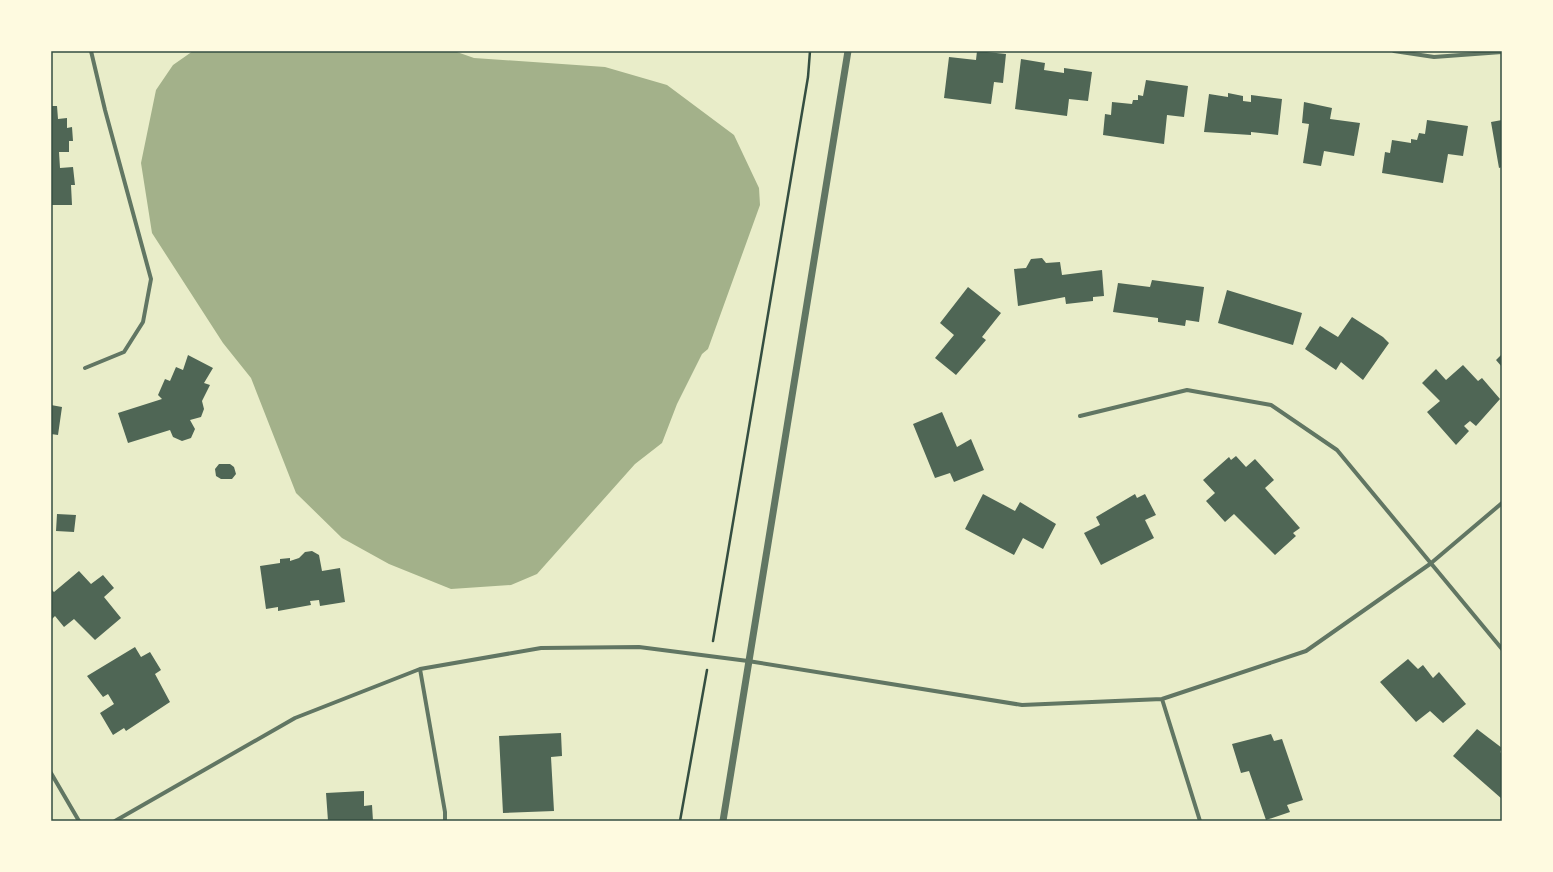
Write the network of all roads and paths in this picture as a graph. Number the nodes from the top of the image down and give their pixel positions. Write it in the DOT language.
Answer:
graph roads {
  1 [pos="91,51"];
  2 [pos="810,51"];
  3 [pos="848,51"];
  4 [pos="1394,51"];
  5 [pos="1502,52"];
  6 [pos="85,368"];
  7 [pos="1080,416"];
  8 [pos="1502,503"];
  9 [pos="1430,564"];
  10 [pos="1502,649"];
  11 [pos="710,656"];
  12 [pos="748,661"];
  13 [pos="420,669"];
  14 [pos="1162,699"];
  15 [pos="51,773"];
  16 [pos="79,821"];
  17 [pos="115,821"];
  18 [pos="445,821"];
  19 [pos="680,821"];
  20 [pos="723,821"];
  21 [pos="1200,821"];
  1 -- 6 [label="street"];
  2 -- 11 [label="path"];
  3 -- 12 [label="street"];
  4 -- 5 [label="street"];
  7 -- 9 [label="street"];
  8 -- 9 [label="street"];
  9 -- 10 [label="street"];
  9 -- 14 [label="street"];
  11 -- 12 [label="street"];
  11 -- 13 [label="street"];
  11 -- 19 [label="path"];
  12 -- 14 [label="street"];
  12 -- 20 [label="street"];
  13 -- 17 [label="street"];
  13 -- 18 [label="street"];
  14 -- 21 [label="street"];
  15 -- 16 [label="street"];
}
